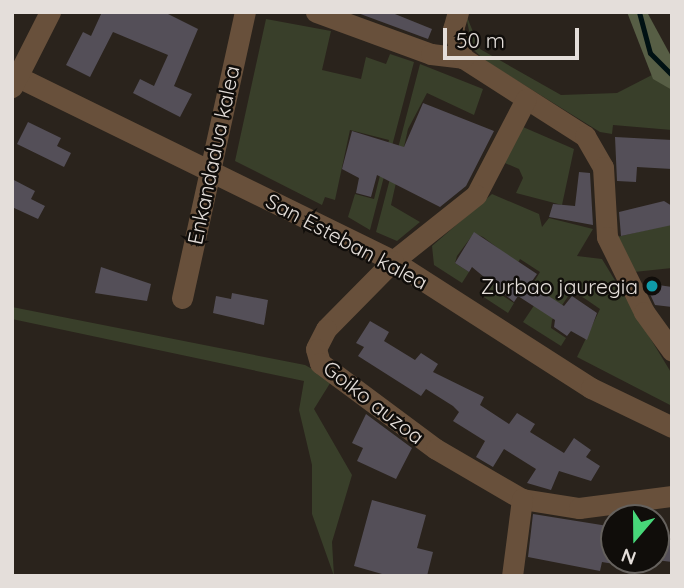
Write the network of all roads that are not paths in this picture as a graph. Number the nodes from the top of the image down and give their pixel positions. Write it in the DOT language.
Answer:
graph roads {
  1 [pos="50,12"];
  2 [pos="245,12"];
  3 [pos="316,12"];
  4 [pos="458,12"];
  5 [pos="463,58"];
  6 [pos="14,79"];
  7 [pos="526,99"];
  8 [pos="210,170"];
  9 [pos="393,261"];
  10 [pos="182,298"];
  11 [pos="672,351"];
  12 [pos="672,427"];
  13 [pos="672,496"];
  14 [pos="522,499"];
  15 [pos="512,576"];
  1 -- 6 [label="street"];
  2 -- 8 [label="street, Enkandadua kalea"];
  3 -- 5 [label="street"];
  4 -- 5 [label="street"];
  5 -- 7 [label="street"];
  6 -- 8 [label="street, San Esteban kalea"];
  7 -- 9 [label="street, Goiko auzoa"];
  7 -- 11 [label="street"];
  8 -- 9 [label="street, San Esteban kalea"];
  8 -- 10 [label="street, Enkandadua kalea"];
  9 -- 12 [label="street, San Esteban kalea"];
  9 -- 14 [label="street, Goiko auzoa"];
  13 -- 14 [label="street, Goiko auzoa"];
  14 -- 15 [label="street"];
}
